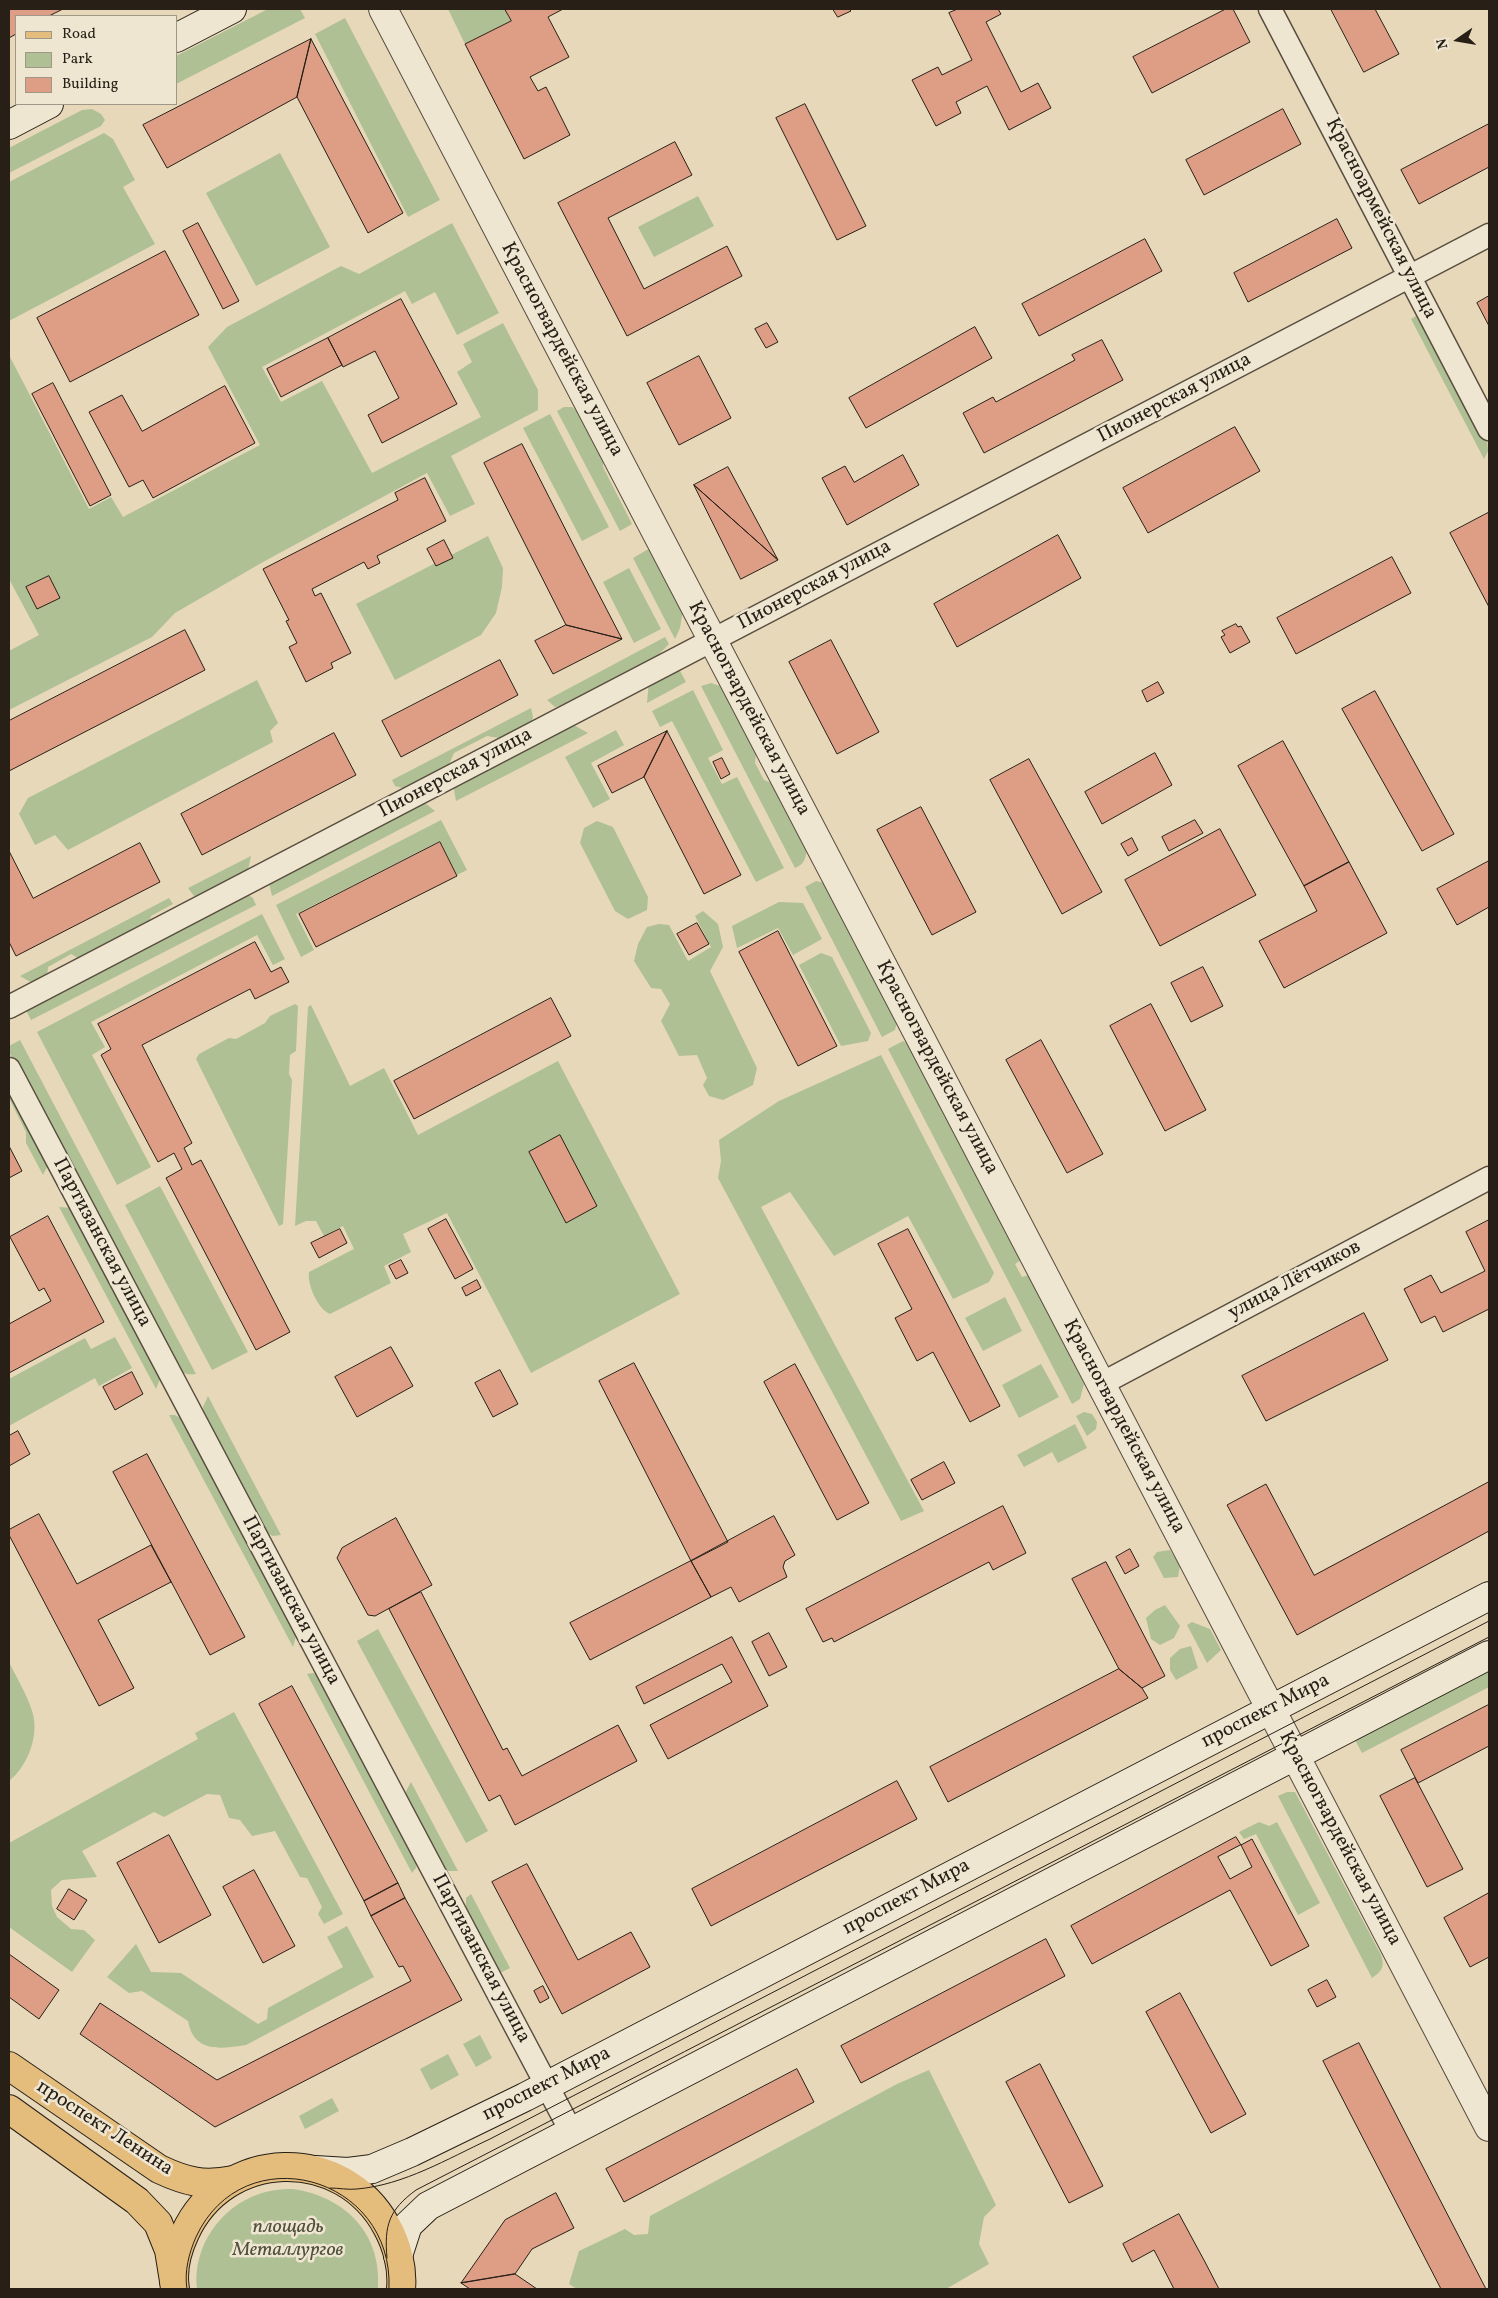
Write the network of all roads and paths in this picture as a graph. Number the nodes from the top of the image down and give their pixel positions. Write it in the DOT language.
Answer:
graph roads {
  1 [pos="232,9"];
  2 [pos="382,9"];
  3 [pos="1270,9"];
  4 [pos="178,37"];
  5 [pos="47,105"];
  6 [pos="9,125"];
  7 [pos="1489,235"];
  8 [pos="1410,276"];
  9 [pos="1489,429"];
  10 [pos="712,640"];
  11 [pos="9,1007"];
  12 [pos="9,1069"];
  13 [pos="1489,1178"];
  14 [pos="1101,1384"];
  15 [pos="1489,1596"];
  16 [pos="1489,1655"];
  17 [pos="1271,1709"];
  18 [pos="1295,1756"];
  19 [pos="9,2066"];
  20 [pos="547,2086"];
  21 [pos="9,2109"];
  22 [pos="1489,2128"];
  23 [pos="572,2132"];
  24 [pos="315,2170"];
  25 [pos="234,2180"];
  26 [pos="398,2256"];
  27 [pos="175,2287"];
  28 [pos="401,2289"];
  1 -- 4 [label="main road"];
  2 -- 10 [label="main road, Красногвардейская улица"];
  3 -- 8 [label="street, Красноармейская улица"];
  5 -- 6 [label="main road"];
  7 -- 8 [label="street, Пионерская улица"];
  8 -- 9 [label="street, Красноармейская улица"];
  8 -- 10 [label="street, Пионерская улица"];
  10 -- 11 [label="street, Пионерская улица"];
  10 -- 14 [label="main road, Красногвардейская улица"];
  12 -- 20 [label="street, Партизанская улица"];
  13 -- 14 [label="street, улица Лётчиков"];
  14 -- 17 [label="main road, Красногвардейская улица"];
  15 -- 17 [label="main road, проспект Мира"];
  16 -- 18 [label="main road"];
  17 -- 18 [label="main road, Красногвардейская улица"];
  17 -- 20 [label="main road, проспект Мира"];
  18 -- 22 [label="main road, Красногвардейская улица"];
  18 -- 23 [label="main road"];
  19 -- 25 [label="main road, проспект Ленина"];
  20 -- 23 [label="street, Партизанская улица"];
  20 -- 24 [label="main road, проспект Мира"];
  21 -- 27 [label="main road, проспект Ленина"];
  23 -- 26 [label="main road"];
  24 -- 25 [label="main road"];
  24 -- 26 [label="main road"];
  25 -- 27 [label="main road"];
  26 -- 28 [label="main road"];
}
